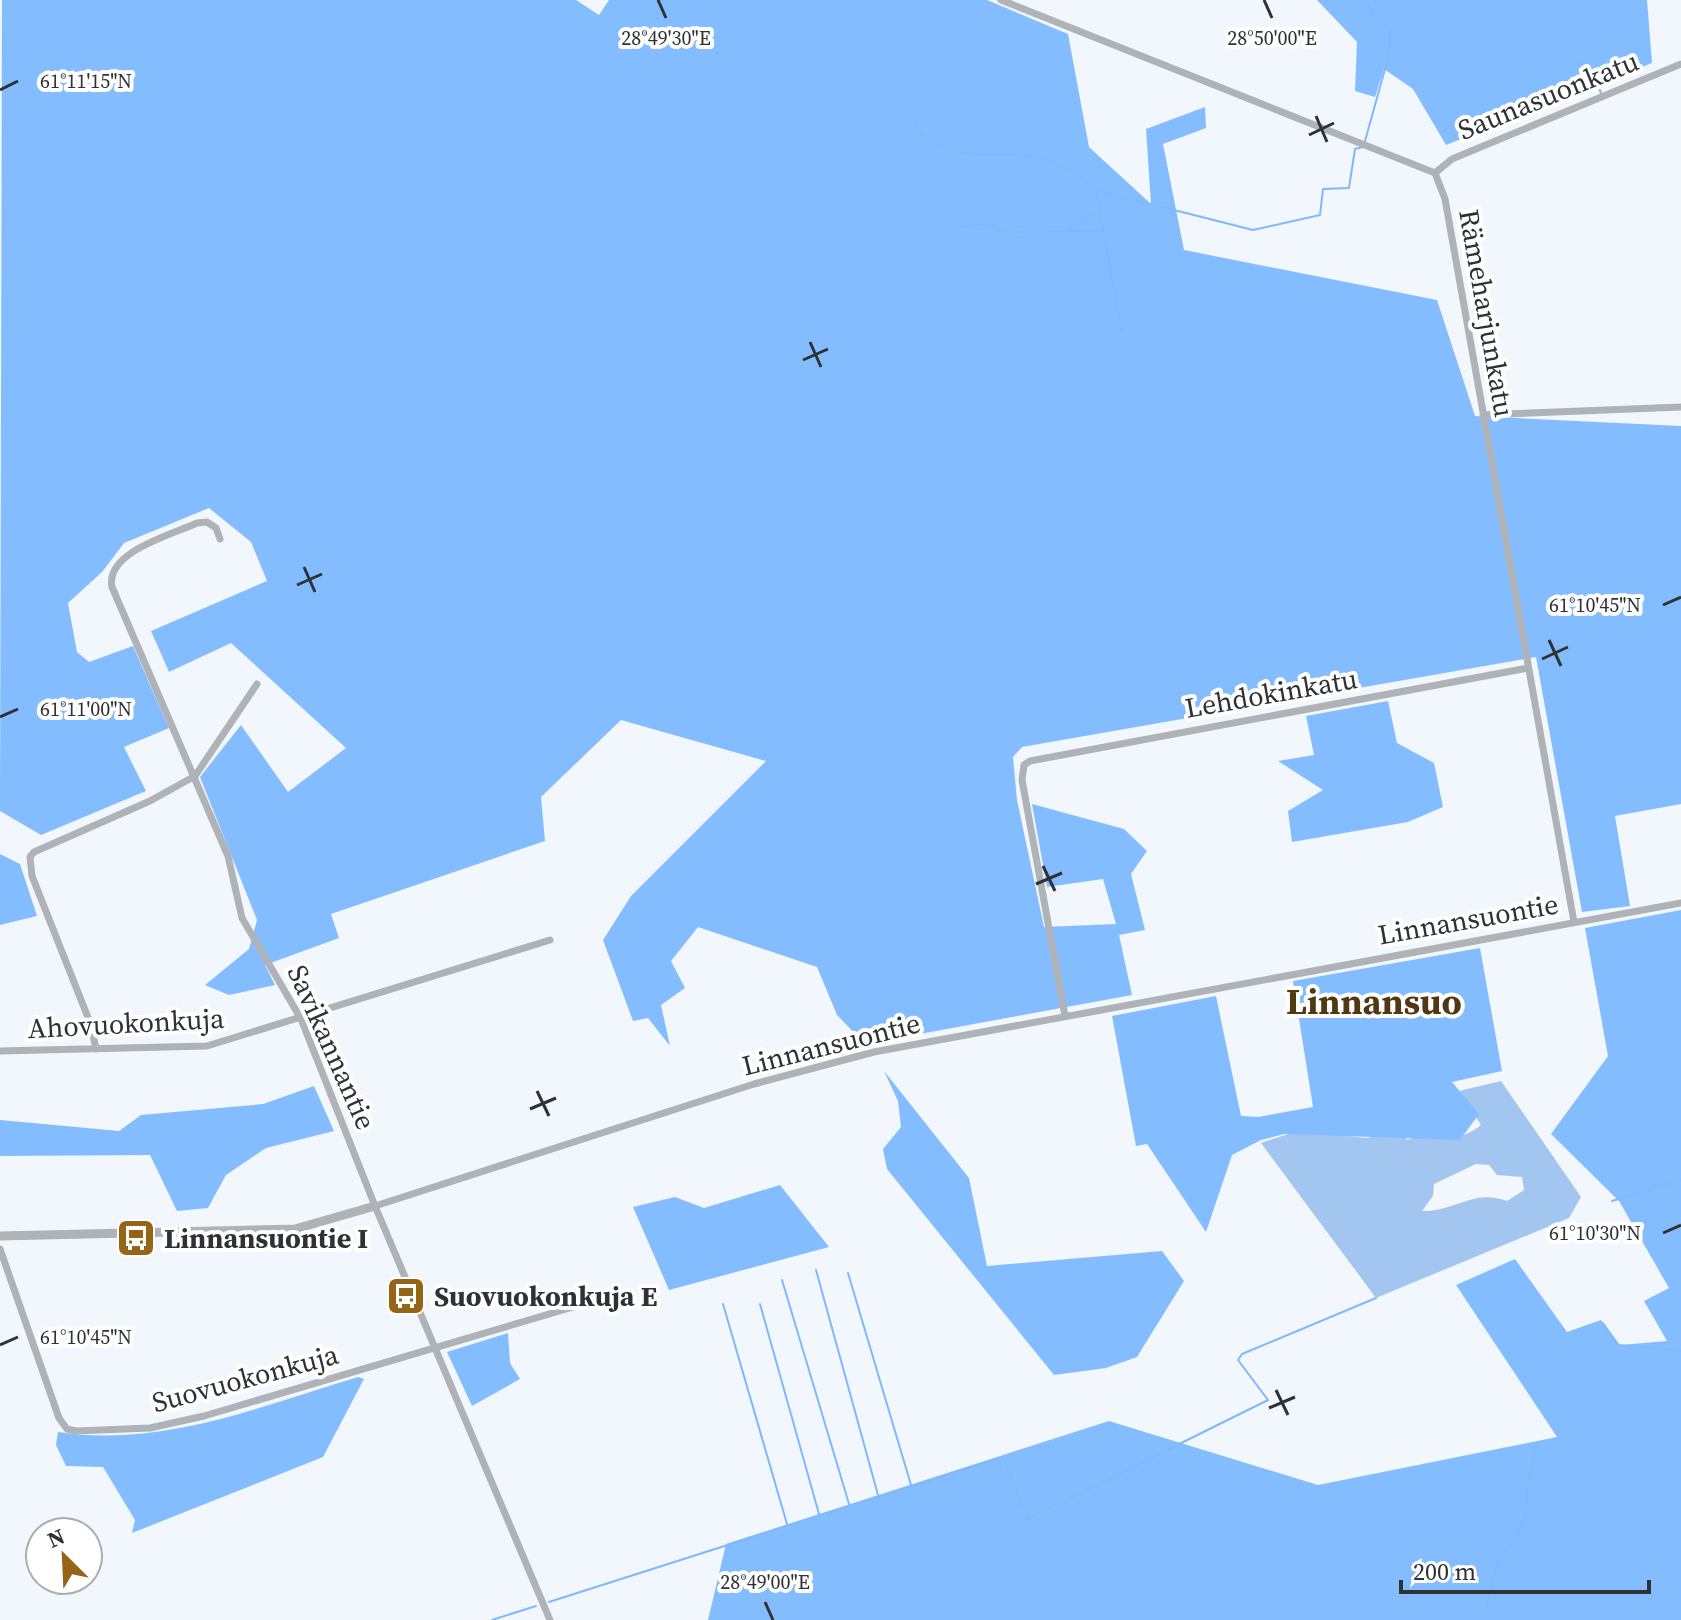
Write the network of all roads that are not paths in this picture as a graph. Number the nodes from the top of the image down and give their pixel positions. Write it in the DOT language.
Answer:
graph roads {
  1 [pos="1001,0"];
  2 [pos="1681,64"];
  3 [pos="1435,173"];
  4 [pos="1681,407"];
  5 [pos="1483,415"];
  6 [pos="220,539"];
  7 [pos="1528,668"];
  8 [pos="257,684"];
  9 [pos="195,776"];
  10 [pos="1681,903"];
  11 [pos="1574,922"];
  12 [pos="550,940"];
  13 [pos="1065,1016"];
  14 [pos="301,1019"];
  15 [pos="96,1049"];
  16 [pos="0,1051"];
  17 [pos="375,1206"];
  18 [pos="0,1236"];
  19 [pos="0,1249"];
  20 [pos="617,1294"];
  21 [pos="434,1348"];
  22 [pos="550,1620"];
  1 -- 3 [label="street"];
  2 -- 3 [label="street, Saunasuonkatu"];
  3 -- 5 [label="street, Rämeharjunkatu"];
  4 -- 5 [label="street"];
  5 -- 7 [label="street, Rämeharjunkatu"];
  6 -- 9 [label="street, Savikannantie"];
  7 -- 11 [label="street, Rämeharjunkatu"];
  7 -- 13 [label="street, Lehdokinkatu"];
  8 -- 9 [label="street"];
  9 -- 14 [label="street, Savikannantie"];
  9 -- 15 [label="street"];
  10 -- 11 [label="street, Linnansuontie"];
  11 -- 13 [label="street, Linnansuontie"];
  12 -- 14 [label="street, Ahovuokonkuja"];
  13 -- 17 [label="street, Linnansuontie"];
  14 -- 15 [label="street, Ahovuokonkuja"];
  14 -- 17 [label="street, Savikannantie"];
  15 -- 16 [label="street, Ahovuokonkuja"];
  17 -- 18 [label="street, Linnansuontie"];
  17 -- 21 [label="street, Savikannantie"];
  19 -- 21 [label="street, Suovuokonkuja"];
  20 -- 21 [label="street, Suovuokonkuja"];
  21 -- 22 [label="street, Savikannantie"];
}
